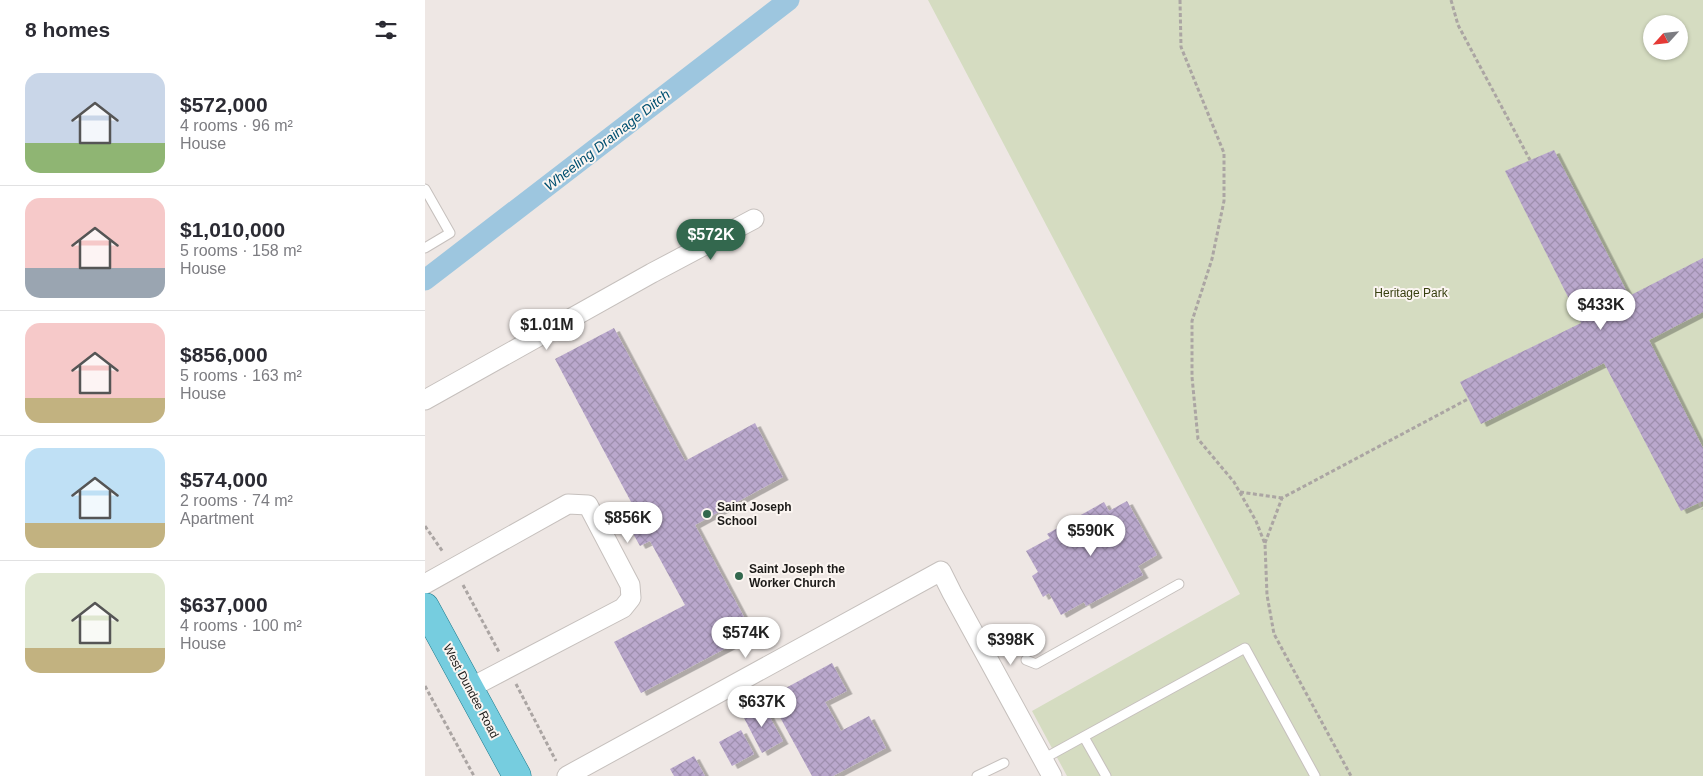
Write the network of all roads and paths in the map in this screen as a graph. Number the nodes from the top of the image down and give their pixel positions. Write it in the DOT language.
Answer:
graph roads {
  1 [pos="1180,0"];
  2 [pos="1451,0"];
  3 [pos="1530,160"];
  4 [pos="425,189"];
  5 [pos="754,219"];
  6 [pos="425,248"];
  7 [pos="1468,399"];
  8 [pos="425,400"];
  9 [pos="1239,492"];
  10 [pos="1282,498"];
  11 [pos="1699,503"];
  12 [pos="1703,509"];
  13 [pos="425,526"];
  14 [pos="1265,544"];
  15 [pos="453,568"];
  16 [pos="425,584"];
  17 [pos="1179,584"];
  18 [pos="425,607"];
  19 [pos="1026,660"];
  20 [pos="507,669"];
  21 [pos="425,686"];
  22 [pos="470,688"];
  23 [pos="1084,736"];
  24 [pos="1043,760"];
  25 [pos="1004,763"];
  26 [pos="564,772"];
  27 [pos="474,776"];
  28 [pos="517,776"];
  29 [pos="977,776"];
  30 [pos="1052,776"];
  31 [pos="1105,776"];
  32 [pos="1315,776"];
  33 [pos="1351,776"];
  1 -- 9 [label="path"];
  2 -- 3 [label="path"];
  4 -- 6 [label="lane"];
  5 -- 8 [label="street"];
  7 -- 10 [label="path"];
  9 -- 10 [label="path"];
  9 -- 14 [label="path"];
  10 -- 14 [label="path"];
  11 -- 12 [label="path"];
  13 -- 15 [label="path"];
  14 -- 33 [label="path"];
  15 -- 16 [label="street"];
  15 -- 20 [label="path"];
  15 -- 20 [label="street"];
  17 -- 19 [label="lane"];
  18 -- 22 [label="main road, West Dundee Road"];
  20 -- 22 [label="street"];
  20 -- 26 [label="path"];
  21 -- 27 [label="path"];
  22 -- 28 [label="main road, West Dundee Road"];
  23 -- 24 [label="lane"];
  23 -- 31 [label="lane"];
  23 -- 32 [label="lane"];
  24 -- 26 [label="street"];
  24 -- 30 [label="street"];
  25 -- 29 [label="lane"];
}
